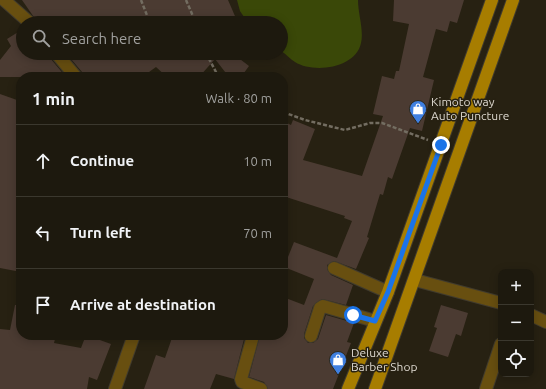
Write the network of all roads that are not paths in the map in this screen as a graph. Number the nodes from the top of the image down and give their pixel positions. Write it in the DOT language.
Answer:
graph roads {
  1 [pos="4,0"];
  2 [pos="492,0"];
  3 [pos="513,0"];
  4 [pos="22,16"];
  5 [pos="62,60"];
  6 [pos="72,72"];
  7 [pos="334,268"];
  8 [pos="415,280"];
  9 [pos="388,292"];
  10 [pos="498,302"];
  11 [pos="534,316"];
  12 [pos="375,321"];
  13 [pos="546,322"];
  14 [pos="310,336"];
  15 [pos="132,340"];
  16 [pos="252,340"];
  17 [pos="498,353"];
  18 [pos="115,389"];
  19 [pos="261,389"];
  20 [pos="348,389"];
  21 [pos="375,389"];
  22 [pos="486,389"];
  1 -- 4 [label="street"];
  2 -- 9 [label="main road"];
  3 -- 8 [label="main road"];
  5 -- 6 [label="street"];
  7 -- 9 [label="street"];
  8 -- 10 [label="street"];
  8 -- 21 [label="main road"];
  9 -- 12 [label="main road"];
  11 -- 13 [label="street"];
  12 -- 14 [label="street"];
  12 -- 20 [label="main road"];
  15 -- 18 [label="street"];
  16 -- 19 [label="street"];
  17 -- 22 [label="street"];
}
